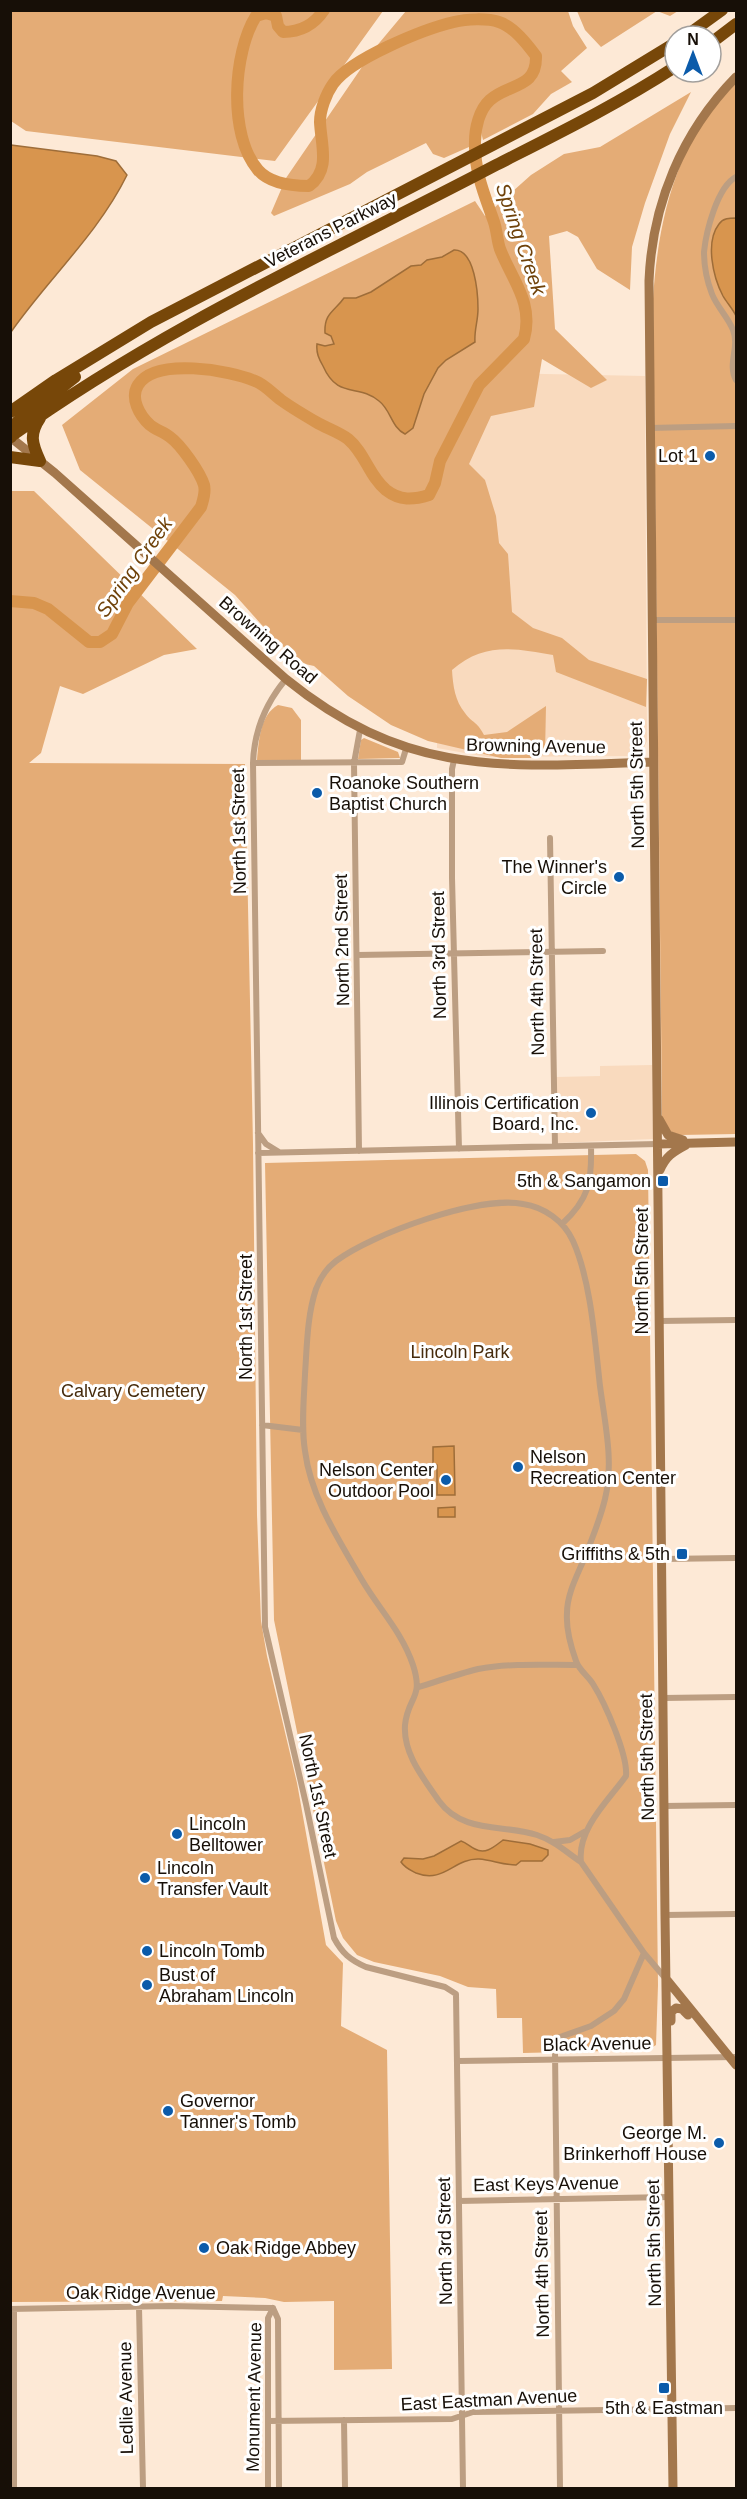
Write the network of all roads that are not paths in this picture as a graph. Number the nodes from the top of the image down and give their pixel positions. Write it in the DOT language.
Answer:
graph roads {
  1 [pos="722,10"];
  2 [pos="703,24"];
  3 [pos="736,24"];
  4 [pos="723,34"];
  5 [pos="663,51"];
  6 [pos="663,74"];
  7 [pos="736,77"];
  8 [pos="736,177"];
  9 [pos="151,322"];
  10 [pos="74,369"];
  11 [pos="736,380"];
  12 [pos="10,405"];
  13 [pos="10,412"];
  14 [pos="41,415"];
  15 [pos="736,426"];
  16 [pos="650,428"];
  17 [pos="11,437"];
  18 [pos="10,456"];
  19 [pos="40,460"];
  20 [pos="652,620"];
  21 [pos="736,620"];
  22 [pos="286,679"];
  23 [pos="360,729"];
  24 [pos="406,748"];
  25 [pos="454,760"];
  26 [pos="653,762"];
  27 [pos="253,763"];
  28 [pos="354,763"];
  29 [pos="550,838"];
  30 [pos="603,951"];
  31 [pos="552,952"];
  32 [pos="455,953"];
  33 [pos="357,955"];
  34 [pos="657,1114"];
  35 [pos="257,1132"];
  36 [pos="736,1142"];
  37 [pos="691,1143"];
  38 [pos="658,1144"];
  39 [pos="555,1146"];
  40 [pos="591,1146"];
  41 [pos="459,1149"];
  42 [pos="359,1151"];
  43 [pos="280,1152"];
  44 [pos="258,1153"];
  45 [pos="658,1174"];
  46 [pos="562,1224"];
  47 [pos="736,1320"];
  48 [pos="659,1321"];
  49 [pos="262,1425"];
  50 [pos="303,1430"];
  51 [pos="736,1558"];
  52 [pos="662,1559"];
  53 [pos="577,1665"];
  54 [pos="419,1688"];
  55 [pos="736,1697"];
  56 [pos="663,1698"];
  57 [pos="736,1805"];
  58 [pos="664,1806"];
  59 [pos="585,1831"];
  60 [pos="554,1842"];
  61 [pos="581,1862"];
  62 [pos="736,1914"];
  63 [pos="665,1915"];
  64 [pos="644,1953"];
  65 [pos="666,1962"];
  66 [pos="667,1980"];
  67 [pos="456,1994"];
  68 [pos="683,2001"];
  69 [pos="667,2029"];
  70 [pos="706,2030"];
  71 [pos="668,2057"];
  72 [pos="733,2057"];
  73 [pos="555,2060"];
  74 [pos="458,2061"];
  75 [pos="736,2065"];
  76 [pos="670,2197"];
  77 [pos="556,2199"];
  78 [pos="459,2201"];
  79 [pos="139,2307"];
  80 [pos="273,2308"];
  81 [pos="12,2310"];
  82 [pos="736,2408"];
  83 [pos="672,2409"];
  84 [pos="559,2410"];
  85 [pos="462,2416"];
  86 [pos="268,2421"];
  87 [pos="279,2421"];
  88 [pos="344,2421"];
  89 [pos="14,2488"];
  90 [pos="143,2488"];
  91 [pos="268,2488"];
  92 [pos="279,2488"];
  93 [pos="345,2488"];
  94 [pos="463,2488"];
  95 [pos="560,2488"];
  96 [pos="674,2488"];
  1 -- 2 [label="highway"];
  3 -- 4 [label="highway"];
  5 -- 9 [label="highway, Veterans Parkway"];
  6 -- 14 [label="highway, Veterans Parkway"];
  7 -- 16 [label="main road, North 5th Street"];
  8 -- 11 [label="street"];
  9 -- 10 [label="highway, Veterans Parkway"];
  9 -- 17 [label="highway"];
  10 -- 12 [label="highway"];
  10 -- 13 [label="highway, Veterans Parkway"];
  14 -- 17 [label="highway, Veterans Parkway"];
  14 -- 19 [label="highway"];
  15 -- 16 [label="street"];
  16 -- 20 [label="main road, North 5th Street"];
  17 -- 19 [label="main road, Browning Road"];
  18 -- 19 [label="highway"];
  19 -- 22 [label="main road, Browning Road"];
  20 -- 21 [label="street"];
  20 -- 26 [label="main road, North 5th Street"];
  22 -- 23 [label="main road, Browning Road"];
  22 -- 27 [label="street, North 1st Street"];
  23 -- 24 [label="main road, Browning Road"];
  23 -- 28 [label="street, North 2nd Street"];
  24 -- 25 [label="main road, Browning Road"];
  24 -- 28 [label="street"];
  25 -- 26 [label="main road, Browning Avenue"];
  25 -- 32 [label="street, North 3rd Street"];
  26 -- 34 [label="main road, North 5th Street"];
  27 -- 28 [label="street"];
  27 -- 35 [label="street, North 1st Street"];
  28 -- 33 [label="street, North 2nd Street"];
  29 -- 31 [label="street, North 4th Street"];
  30 -- 31 [label="street"];
  31 -- 32 [label="street"];
  31 -- 39 [label="street, North 4th Street"];
  32 -- 33 [label="street"];
  32 -- 41 [label="street, North 3rd Street"];
  33 -- 42 [label="street, North 2nd Street"];
  34 -- 37 [label="main road"];
  34 -- 38 [label="main road, North 5th Street"];
  35 -- 43 [label="street"];
  35 -- 44 [label="street, North 1st Street"];
  36 -- 37 [label="main road"];
  37 -- 38 [label="main road"];
  37 -- 45 [label="main road"];
  38 -- 40 [label="street"];
  38 -- 45 [label="main road, North 5th Street"];
  39 -- 40 [label="street"];
  39 -- 41 [label="street"];
  40 -- 46 [label="street"];
  41 -- 42 [label="street"];
  42 -- 43 [label="street"];
  43 -- 44 [label="street"];
  44 -- 49 [label="street, North 1st Street"];
  45 -- 48 [label="main road, North 5th Street"];
  46 -- 50 [label="street"];
  46 -- 53 [label="street"];
  47 -- 48 [label="street"];
  48 -- 52 [label="main road, North 5th Street"];
  49 -- 50 [label="street"];
  49 -- 67 [label="street, North 1st Street"];
  50 -- 54 [label="street"];
  51 -- 52 [label="street"];
  52 -- 56 [label="main road, North 5th Street"];
  53 -- 54 [label="street"];
  53 -- 59 [label="street"];
  54 -- 60 [label="street"];
  55 -- 56 [label="street"];
  56 -- 58 [label="main road, North 5th Street"];
  57 -- 58 [label="street"];
  58 -- 63 [label="main road, North 5th Street"];
  59 -- 60 [label="street"];
  59 -- 61 [label="street"];
  60 -- 61 [label="street"];
  61 -- 64 [label="street"];
  62 -- 63 [label="street"];
  63 -- 65 [label="main road, North 5th Street"];
  64 -- 66 [label="street"];
  64 -- 73 [label="street"];
  65 -- 66 [label="main road, North 5th Street"];
  65 -- 68 [label="main road"];
  66 -- 68 [label="main road"];
  66 -- 69 [label="main road, North 5th Street"];
  67 -- 74 [label="street, North 3rd Street"];
  68 -- 70 [label="main road"];
  69 -- 70 [label="main road"];
  69 -- 71 [label="main road, North 5th Street"];
  70 -- 72 [label="main road"];
  71 -- 72 [label="street, Black Avenue"];
  71 -- 73 [label="street, Black Avenue"];
  71 -- 76 [label="main road, North 5th Street"];
  72 -- 75 [label="main road"];
  73 -- 74 [label="street, Black Avenue"];
  73 -- 77 [label="street, North 4th Street"];
  74 -- 78 [label="street, North 3rd Street"];
  76 -- 77 [label="street, East Keys Avenue"];
  76 -- 83 [label="main road, North 5th Street"];
  77 -- 78 [label="street, East Keys Avenue"];
  77 -- 84 [label="street, North 4th Street"];
  78 -- 85 [label="street, North 3rd Street"];
  79 -- 80 [label="street, Oak Ridge Avenue"];
  79 -- 81 [label="street, Oak Ridge Avenue"];
  79 -- 90 [label="street, Ledlie Avenue"];
  80 -- 86 [label="street, Monument Avenue"];
  80 -- 87 [label="street, Monument Avenue"];
  81 -- 89 [label="street"];
  82 -- 83 [label="street, East Eastman Avenue"];
  83 -- 84 [label="street, East Eastman Avenue"];
  83 -- 96 [label="main road, North 5th Street"];
  84 -- 85 [label="street, East Eastman Avenue"];
  84 -- 95 [label="street, North 4th Street"];
  85 -- 88 [label="street, East Eastman Avenue"];
  85 -- 94 [label="street, North 3rd Street"];
  86 -- 87 [label="street, East Eastman Avenue"];
  86 -- 91 [label="street, Monument Avenue"];
  87 -- 88 [label="street, East Eastman Avenue"];
  87 -- 92 [label="street, Monument Avenue"];
  88 -- 93 [label="street"];
}
